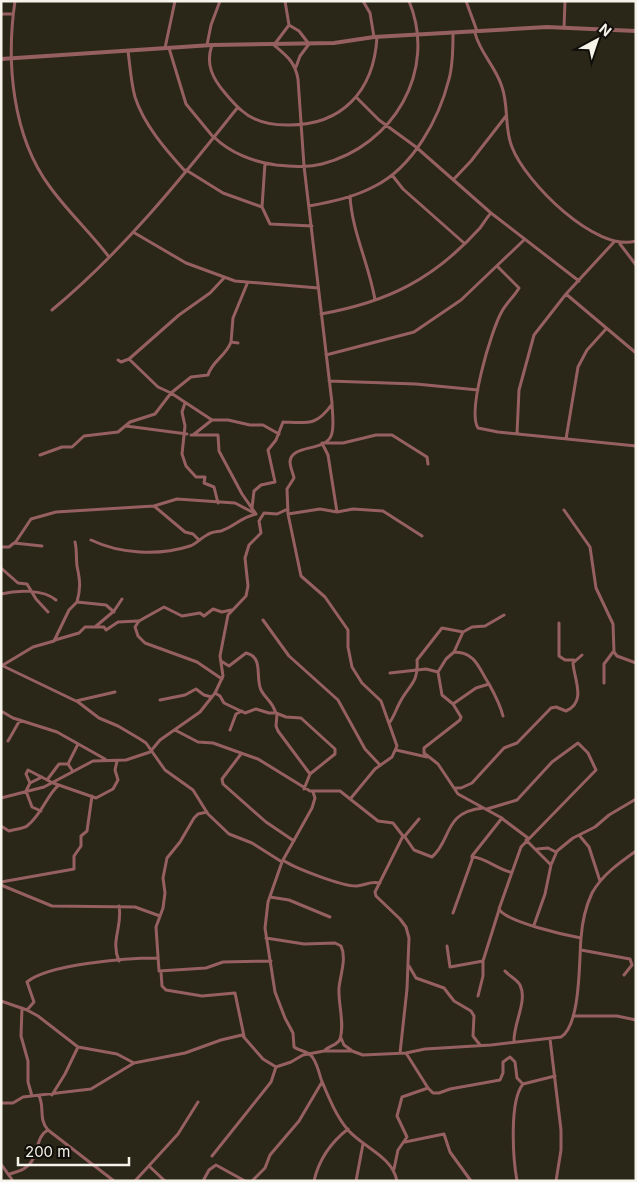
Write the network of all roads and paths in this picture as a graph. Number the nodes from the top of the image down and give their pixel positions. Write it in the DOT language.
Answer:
graph roads {
  1 [pos="15,1"];
  2 [pos="175,1"];
  3 [pos="220,1"];
  4 [pos="285,1"];
  5 [pos="363,1"];
  6 [pos="409,1"];
  7 [pos="466,1"];
  8 [pos="565,1"];
  9 [pos="1,14"];
  10 [pos="13,14"];
  11 [pos="289,25"];
  12 [pos="564,28"];
  13 [pos="636,31"];
  14 [pos="476,33"];
  15 [pos="453,34"];
  16 [pos="418,35"];
  17 [pos="375,37"];
  18 [pos="274,44"];
  19 [pos="309,44"];
  20 [pos="210,45"];
  21 [pos="167,48"];
  22 [pos="128,51"];
  23 [pos="13,59"];
  24 [pos="1,60"];
  25 [pos="296,67"];
  26 [pos="356,97"];
  27 [pos="238,107"];
  28 [pos="506,116"];
  29 [pos="387,125"];
  30 [pos="301,126"];
  31 [pos="214,138"];
  32 [pos="416,147"];
  33 [pos="265,163"];
  34 [pos="304,166"];
  35 [pos="186,171"];
  36 [pos="392,175"];
  37 [pos="454,179"];
  38 [pos="350,196"];
  39 [pos="310,206"];
  40 [pos="262,207"];
  41 [pos="491,213"];
  42 [pos="312,226"];
  43 [pos="133,232"];
  44 [pos="525,239"];
  45 [pos="636,241"];
  46 [pos="464,242"];
  47 [pos="614,242"];
  48 [pos="620,243"];
  49 [pos="109,256"];
  50 [pos="636,265"];
  51 [pos="497,266"];
  52 [pos="224,278"];
  53 [pos="579,281"];
  54 [pos="247,284"];
  55 [pos="318,288"];
  56 [pos="566,294"];
  57 [pos="375,300"];
  58 [pos="52,310"];
  59 [pos="322,314"];
  60 [pos="606,329"];
  61 [pos="231,342"];
  62 [pos="238,343"];
  63 [pos="636,353"];
  64 [pos="326,356"];
  65 [pos="129,359"];
  66 [pos="118,360"];
  67 [pos="329,381"];
  68 [pos="478,390"];
  69 [pos="171,393"];
  70 [pos="185,403"];
  71 [pos="332,403"];
  72 [pos="212,420"];
  73 [pos="126,426"];
  74 [pos="185,434"];
  75 [pos="279,434"];
  76 [pos="517,434"];
  77 [pos="191,435"];
  78 [pos="566,440"];
  79 [pos="322,443"];
  80 [pos="636,446"];
  81 [pos="40,455"];
  82 [pos="428,464"];
  83 [pos="218,503"];
  84 [pos="154,506"];
  85 [pos="252,508"];
  86 [pos="564,510"];
  87 [pos="288,512"];
  88 [pos="337,512"];
  89 [pos="256,514"];
  90 [pos="422,536"];
  91 [pos="91,540"];
  92 [pos="199,540"];
  93 [pos="75,542"];
  94 [pos="15,544"];
  95 [pos="42,546"];
  96 [pos="1,547"];
  97 [pos="1,568"];
  98 [pos="31,592"];
  99 [pos="1,594"];
  100 [pos="122,599"];
  101 [pos="56,600"];
  102 [pos="77,602"];
  103 [pos="232,609"];
  104 [pos="48,612"];
  105 [pos="114,612"];
  106 [pos="504,615"];
  107 [pos="263,620"];
  108 [pos="139,621"];
  109 [pos="559,623"];
  110 [pos="93,628"];
  111 [pos="463,632"];
  112 [pos="54,640"];
  113 [pos="613,651"];
  114 [pos="454,652"];
  115 [pos="582,655"];
  116 [pos="574,660"];
  117 [pos="221,661"];
  118 [pos="636,663"];
  119 [pos="2,665"];
  120 [pos="418,671"];
  121 [pos="438,672"];
  122 [pos="390,673"];
  123 [pos="222,679"];
  124 [pos="604,683"];
  125 [pos="489,684"];
  126 [pos="115,692"];
  127 [pos="214,695"];
  128 [pos="160,700"];
  129 [pos="75,701"];
  130 [pos="453,704"];
  131 [pos="1,710"];
  132 [pos="242,711"];
  133 [pos="277,713"];
  134 [pos="503,716"];
  135 [pos="20,720"];
  136 [pos="390,722"];
  137 [pos="175,730"];
  138 [pos="230,730"];
  139 [pos="8,741"];
  140 [pos="78,744"];
  141 [pos="396,750"];
  142 [pos="150,752"];
  143 [pos="241,754"];
  144 [pos="427,757"];
  145 [pos="105,760"];
  146 [pos="117,761"];
  147 [pos="68,764"];
  148 [pos="380,765"];
  149 [pos="72,770"];
  150 [pos="310,774"];
  151 [pos="42,777"];
  152 [pos="47,780"];
  153 [pos="30,783"];
  154 [pos="53,783"];
  155 [pos="59,785"];
  156 [pos="454,788"];
  157 [pos="304,789"];
  158 [pos="26,791"];
  159 [pos="313,792"];
  160 [pos="1,794"];
  161 [pos="9,795"];
  162 [pos="92,796"];
  163 [pos="1,798"];
  164 [pos="351,798"];
  165 [pos="636,799"];
  166 [pos="485,808"];
  167 [pos="41,811"];
  168 [pos="207,812"];
  169 [pos="502,818"];
  170 [pos="419,819"];
  171 [pos="1,826"];
  172 [pos="579,835"];
  173 [pos="404,837"];
  174 [pos="527,839"];
  175 [pos="294,841"];
  176 [pos="537,849"];
  177 [pos="636,851"];
  178 [pos="556,852"];
  179 [pos="472,858"];
  180 [pos="283,861"];
  181 [pos="550,865"];
  182 [pos="510,872"];
  183 [pos="600,882"];
  184 [pos="380,883"];
  185 [pos="1,884"];
  186 [pos="270,897"];
  187 [pos="120,906"];
  188 [pos="499,909"];
  189 [pos="452,913"];
  190 [pos="160,916"];
  191 [pos="330,917"];
  192 [pos="534,925"];
  193 [pos="266,938"];
  194 [pos="581,938"];
  195 [pos="447,946"];
  196 [pos="581,950"];
  197 [pos="157,958"];
  198 [pos="119,961"];
  199 [pos="271,961"];
  200 [pos="483,961"];
  201 [pos="408,965"];
  202 [pos="505,971"];
  203 [pos="161,972"];
  204 [pos="624,975"];
  205 [pos="478,996"];
  206 [pos="1,1001"];
  207 [pos="22,1008"];
  208 [pos="27,1010"];
  209 [pos="573,1016"];
  210 [pos="636,1020"];
  211 [pos="244,1036"];
  212 [pos="340,1038"];
  213 [pos="550,1039"];
  214 [pos="514,1042"];
  215 [pos="481,1045"];
  216 [pos="78,1047"];
  217 [pos="324,1051"];
  218 [pos="352,1051"];
  219 [pos="309,1053"];
  220 [pos="400,1053"];
  221 [pos="406,1053"];
  222 [pos="134,1063"];
  223 [pos="276,1067"];
  224 [pos="555,1076"];
  225 [pos="322,1081"];
  226 [pos="523,1084"];
  227 [pos="428,1088"];
  228 [pos="52,1095"];
  229 [pos="32,1096"];
  230 [pos="39,1096"];
  231 [pos="198,1102"];
  232 [pos="1,1103"];
  233 [pos="348,1129"];
  234 [pos="48,1130"];
  235 [pos="405,1142"];
  236 [pos="363,1144"];
  237 [pos="212,1156"];
  238 [pos="1,1164"];
  239 [pos="149,1166"];
  240 [pos="394,1169"];
  241 [pos="10,1174"];
  242 [pos="242,1180"];
  243 [pos="13,1181"];
  244 [pos="114,1181"];
  245 [pos="135,1181"];
  246 [pos="165,1181"];
  247 [pos="203,1181"];
  248 [pos="252,1181"];
  249 [pos="314,1181"];
  250 [pos="356,1181"];
  251 [pos="397,1181"];
  252 [pos="471,1181"];
  253 [pos="517,1181"];
  254 [pos="556,1181"];
  1 -- 10 [label="street"];
  2 -- 21 [label="street"];
  3 -- 20 [label="street"];
  4 -- 11 [label="street"];
  5 -- 17 [label="street"];
  6 -- 16 [label="street"];
  7 -- 14 [label="street"];
  8 -- 12 [label="street"];
  9 -- 10 [label="street"];
  10 -- 23 [label="street"];
  11 -- 18 [label="street"];
  11 -- 19 [label="street"];
  12 -- 13 [label="street"];
  12 -- 14 [label="street"];
  14 -- 15 [label="street"];
  14 -- 28 [label="street"];
  15 -- 16 [label="street"];
  15 -- 32 [label="street"];
  16 -- 17 [label="street"];
  16 -- 29 [label="street"];
  17 -- 19 [label="street"];
  17 -- 26 [label="street"];
  18 -- 19 [label="street"];
  18 -- 20 [label="street"];
  18 -- 25 [label="street"];
  19 -- 25 [label="street"];
  20 -- 21 [label="street"];
  20 -- 27 [label="street"];
  21 -- 22 [label="street"];
  21 -- 31 [label="street"];
  22 -- 23 [label="street"];
  22 -- 35 [label="street"];
  23 -- 24 [label="street"];
  23 -- 49 [label="street"];
  25 -- 30 [label="street"];
  26 -- 29 [label="street"];
  26 -- 30 [label="street"];
  27 -- 30 [label="street"];
  27 -- 31 [label="street"];
  28 -- 37 [label="street"];
  28 -- 47 [label="street"];
  29 -- 32 [label="street"];
  29 -- 34 [label="street"];
  30 -- 34 [label="street"];
  31 -- 33 [label="street"];
  31 -- 35 [label="street"];
  32 -- 36 [label="street"];
  32 -- 37 [label="street"];
  33 -- 34 [label="street"];
  33 -- 40 [label="street"];
  34 -- 39 [label="street"];
  35 -- 40 [label="street"];
  35 -- 43 [label="street"];
  36 -- 38 [label="street"];
  36 -- 46 [label="street"];
  37 -- 41 [label="street"];
  38 -- 39 [label="street"];
  38 -- 57 [label="street"];
  39 -- 42 [label="street"];
  40 -- 42 [label="street"];
  41 -- 44 [label="street"];
  41 -- 46 [label="street"];
  42 -- 55 [label="street"];
  43 -- 49 [label="street"];
  43 -- 52 [label="street"];
  44 -- 51 [label="street"];
  44 -- 53 [label="street"];
  45 -- 48 [label="street"];
  46 -- 57 [label="street"];
  47 -- 48 [label="street"];
  47 -- 53 [label="street"];
  48 -- 50 [label="street"];
  49 -- 58 [label="street"];
  51 -- 64 [label="street"];
  51 -- 68 [label="street"];
  52 -- 54 [label="street"];
  52 -- 65 [label="street"];
  53 -- 56 [label="street"];
  54 -- 55 [label="street"];
  54 -- 61 [label="street"];
  55 -- 59 [label="street"];
  56 -- 60 [label="street"];
  56 -- 76 [label="street"];
  57 -- 59 [label="street"];
  59 -- 64 [label="street"];
  60 -- 63 [label="street"];
  60 -- 78 [label="street"];
  61 -- 62 [label="street"];
  61 -- 69 [label="street"];
  64 -- 67 [label="street"];
  65 -- 66 [label="street"];
  65 -- 69 [label="street"];
  67 -- 68 [label="street"];
  67 -- 71 [label="street"];
  68 -- 76 [label="street"];
  69 -- 70 [label="street"];
  69 -- 73 [label="street"];
  70 -- 72 [label="street"];
  70 -- 74 [label="street"];
  71 -- 75 [label="street"];
  71 -- 79 [label="street"];
  72 -- 75 [label="street"];
  72 -- 77 [label="street"];
  73 -- 74 [label="street"];
  73 -- 81 [label="street"];
  74 -- 77 [label="street"];
  74 -- 83 [label="street"];
  75 -- 85 [label="street"];
  76 -- 78 [label="street"];
  77 -- 85 [label="street"];
  78 -- 80 [label="street"];
  79 -- 82 [label="street"];
  79 -- 87 [label="street"];
  79 -- 88 [label="street"];
  83 -- 84 [label="street"];
  83 -- 89 [label="street"];
  84 -- 92 [label="street"];
  84 -- 94 [label="street"];
  85 -- 89 [label="street"];
  86 -- 113 [label="street"];
  87 -- 88 [label="street"];
  87 -- 103 [label="street"];
  87 -- 136 [label="street"];
  88 -- 90 [label="street"];
  89 -- 92 [label="street"];
  91 -- 92 [label="street"];
  93 -- 102 [label="street"];
  94 -- 95 [label="street"];
  94 -- 96 [label="street"];
  97 -- 98 [label="street"];
  98 -- 99 [label="street"];
  98 -- 101 [label="street"];
  98 -- 104 [label="street"];
  100 -- 105 [label="street"];
  102 -- 105 [label="street"];
  102 -- 112 [label="street"];
  103 -- 108 [label="street"];
  103 -- 117 [label="street"];
  105 -- 110 [label="street"];
  106 -- 111 [label="street"];
  107 -- 148 [label="street"];
  108 -- 110 [label="street"];
  108 -- 123 [label="street"];
  109 -- 116 [label="street"];
  110 -- 112 [label="street"];
  111 -- 114 [label="street"];
  111 -- 120 [label="street"];
  112 -- 119 [label="street"];
  113 -- 118 [label="street"];
  113 -- 124 [label="street"];
  114 -- 121 [label="street"];
  114 -- 125 [label="street"];
  115 -- 116 [label="street"];
  116 -- 156 [label="street"];
  117 -- 123 [label="street"];
  117 -- 133 [label="street"];
  119 -- 129 [label="street"];
  120 -- 121 [label="street"];
  120 -- 122 [label="street"];
  120 -- 136 [label="street"];
  121 -- 130 [label="street"];
  123 -- 127 [label="street"];
  125 -- 130 [label="street"];
  125 -- 134 [label="street"];
  126 -- 129 [label="street"];
  127 -- 128 [label="street"];
  127 -- 132 [label="street"];
  127 -- 137 [label="street"];
  129 -- 142 [label="street"];
  130 -- 144 [label="street"];
  131 -- 135 [label="street"];
  132 -- 133 [label="street"];
  132 -- 138 [label="street"];
  133 -- 150 [label="street"];
  133 -- 150 [label="street"];
  135 -- 139 [label="street"];
  135 -- 140 [label="street"];
  136 -- 141 [label="street"];
  137 -- 142 [label="street"];
  137 -- 143 [label="street"];
  140 -- 145 [label="street"];
  140 -- 147 [label="street"];
  141 -- 144 [label="street"];
  141 -- 148 [label="street"];
  142 -- 146 [label="street"];
  142 -- 168 [label="street"];
  143 -- 157 [label="street"];
  143 -- 175 [label="street"];
  144 -- 156 [label="street"];
  145 -- 146 [label="street"];
  145 -- 149 [label="street"];
  146 -- 162 [label="street"];
  147 -- 149 [label="street"];
  147 -- 152 [label="street"];
  148 -- 164 [label="street"];
  149 -- 154 [label="street"];
  150 -- 157 [label="street"];
  151 -- 152 [label="street"];
  151 -- 153 [label="street"];
  151 -- 153 [label="street"];
  152 -- 154 [label="street"];
  153 -- 158 [label="street"];
  154 -- 155 [label="street"];
  154 -- 158 [label="street"];
  155 -- 162 [label="street"];
  155 -- 167 [label="street"];
  156 -- 166 [label="street"];
  157 -- 159 [label="street"];
  158 -- 161 [label="street"];
  158 -- 167 [label="street"];
  159 -- 164 [label="street"];
  159 -- 175 [label="street"];
  160 -- 161 [label="street"];
  161 -- 163 [label="street"];
  162 -- 185 [label="street"];
  164 -- 173 [label="street"];
  165 -- 172 [label="street"];
  166 -- 169 [label="street"];
  166 -- 173 [label="street"];
  166 -- 174 [label="street"];
  167 -- 171 [label="street"];
  168 -- 180 [label="street"];
  168 -- 190 [label="street"];
  169 -- 174 [label="street"];
  169 -- 179 [label="street"];
  170 -- 173 [label="street"];
  172 -- 178 [label="street"];
  172 -- 183 [label="street"];
  173 -- 184 [label="street"];
  174 -- 176 [label="street"];
  174 -- 182 [label="street"];
  175 -- 180 [label="street"];
  176 -- 178 [label="street"];
  176 -- 181 [label="street"];
  177 -- 183 [label="street"];
  178 -- 181 [label="street"];
  179 -- 182 [label="street"];
  179 -- 189 [label="street"];
  180 -- 184 [label="street"];
  180 -- 186 [label="street"];
  181 -- 192 [label="street"];
  182 -- 188 [label="street"];
  183 -- 194 [label="street"];
  184 -- 201 [label="street"];
  185 -- 187 [label="street"];
  186 -- 191 [label="street"];
  186 -- 193 [label="street"];
  187 -- 190 [label="street"];
  187 -- 198 [label="street"];
  188 -- 192 [label="street"];
  188 -- 200 [label="street"];
  190 -- 197 [label="street"];
  192 -- 194 [label="street"];
  193 -- 199 [label="street"];
  193 -- 212 [label="street"];
  194 -- 196 [label="street"];
  195 -- 200 [label="street"];
  196 -- 204 [label="street"];
  196 -- 209 [label="street"];
  197 -- 198 [label="street"];
  197 -- 203 [label="street"];
  198 -- 208 [label="street"];
  199 -- 203 [label="street"];
  199 -- 219 [label="street"];
  200 -- 205 [label="street"];
  201 -- 215 [label="street"];
  201 -- 220 [label="street"];
  202 -- 214 [label="street"];
  203 -- 211 [label="street"];
  206 -- 207 [label="street"];
  207 -- 208 [label="street"];
  207 -- 229 [label="street"];
  208 -- 216 [label="street"];
  209 -- 210 [label="street"];
  209 -- 213 [label="street"];
  211 -- 222 [label="street"];
  211 -- 223 [label="street"];
  212 -- 217 [label="street"];
  212 -- 218 [label="street"];
  213 -- 214 [label="street"];
  213 -- 224 [label="street"];
  214 -- 215 [label="street"];
  215 -- 221 [label="street"];
  216 -- 222 [label="street"];
  216 -- 228 [label="street"];
  217 -- 218 [label="street"];
  217 -- 219 [label="street"];
  218 -- 220 [label="street"];
  219 -- 223 [label="street"];
  219 -- 225 [label="street"];
  220 -- 221 [label="street"];
  221 -- 227 [label="street"];
  222 -- 228 [label="street"];
  223 -- 237 [label="street"];
  224 -- 226 [label="street"];
  224 -- 254 [label="street"];
  225 -- 233 [label="street"];
  225 -- 248 [label="street"];
  226 -- 227 [label="street"];
  226 -- 253 [label="street"];
  227 -- 235 [label="street"];
  228 -- 230 [label="street"];
  229 -- 230 [label="street"];
  229 -- 232 [label="street"];
  230 -- 234 [label="street"];
  231 -- 239 [label="street"];
  233 -- 236 [label="street"];
  233 -- 249 [label="street"];
  234 -- 241 [label="street"];
  234 -- 244 [label="street"];
  235 -- 240 [label="street"];
  235 -- 252 [label="street"];
  236 -- 240 [label="street"];
  236 -- 250 [label="street"];
  238 -- 241 [label="street"];
  239 -- 245 [label="street"];
  239 -- 246 [label="street"];
  240 -- 251 [label="street"];
  241 -- 243 [label="street"];
  242 -- 247 [label="street"];
}
